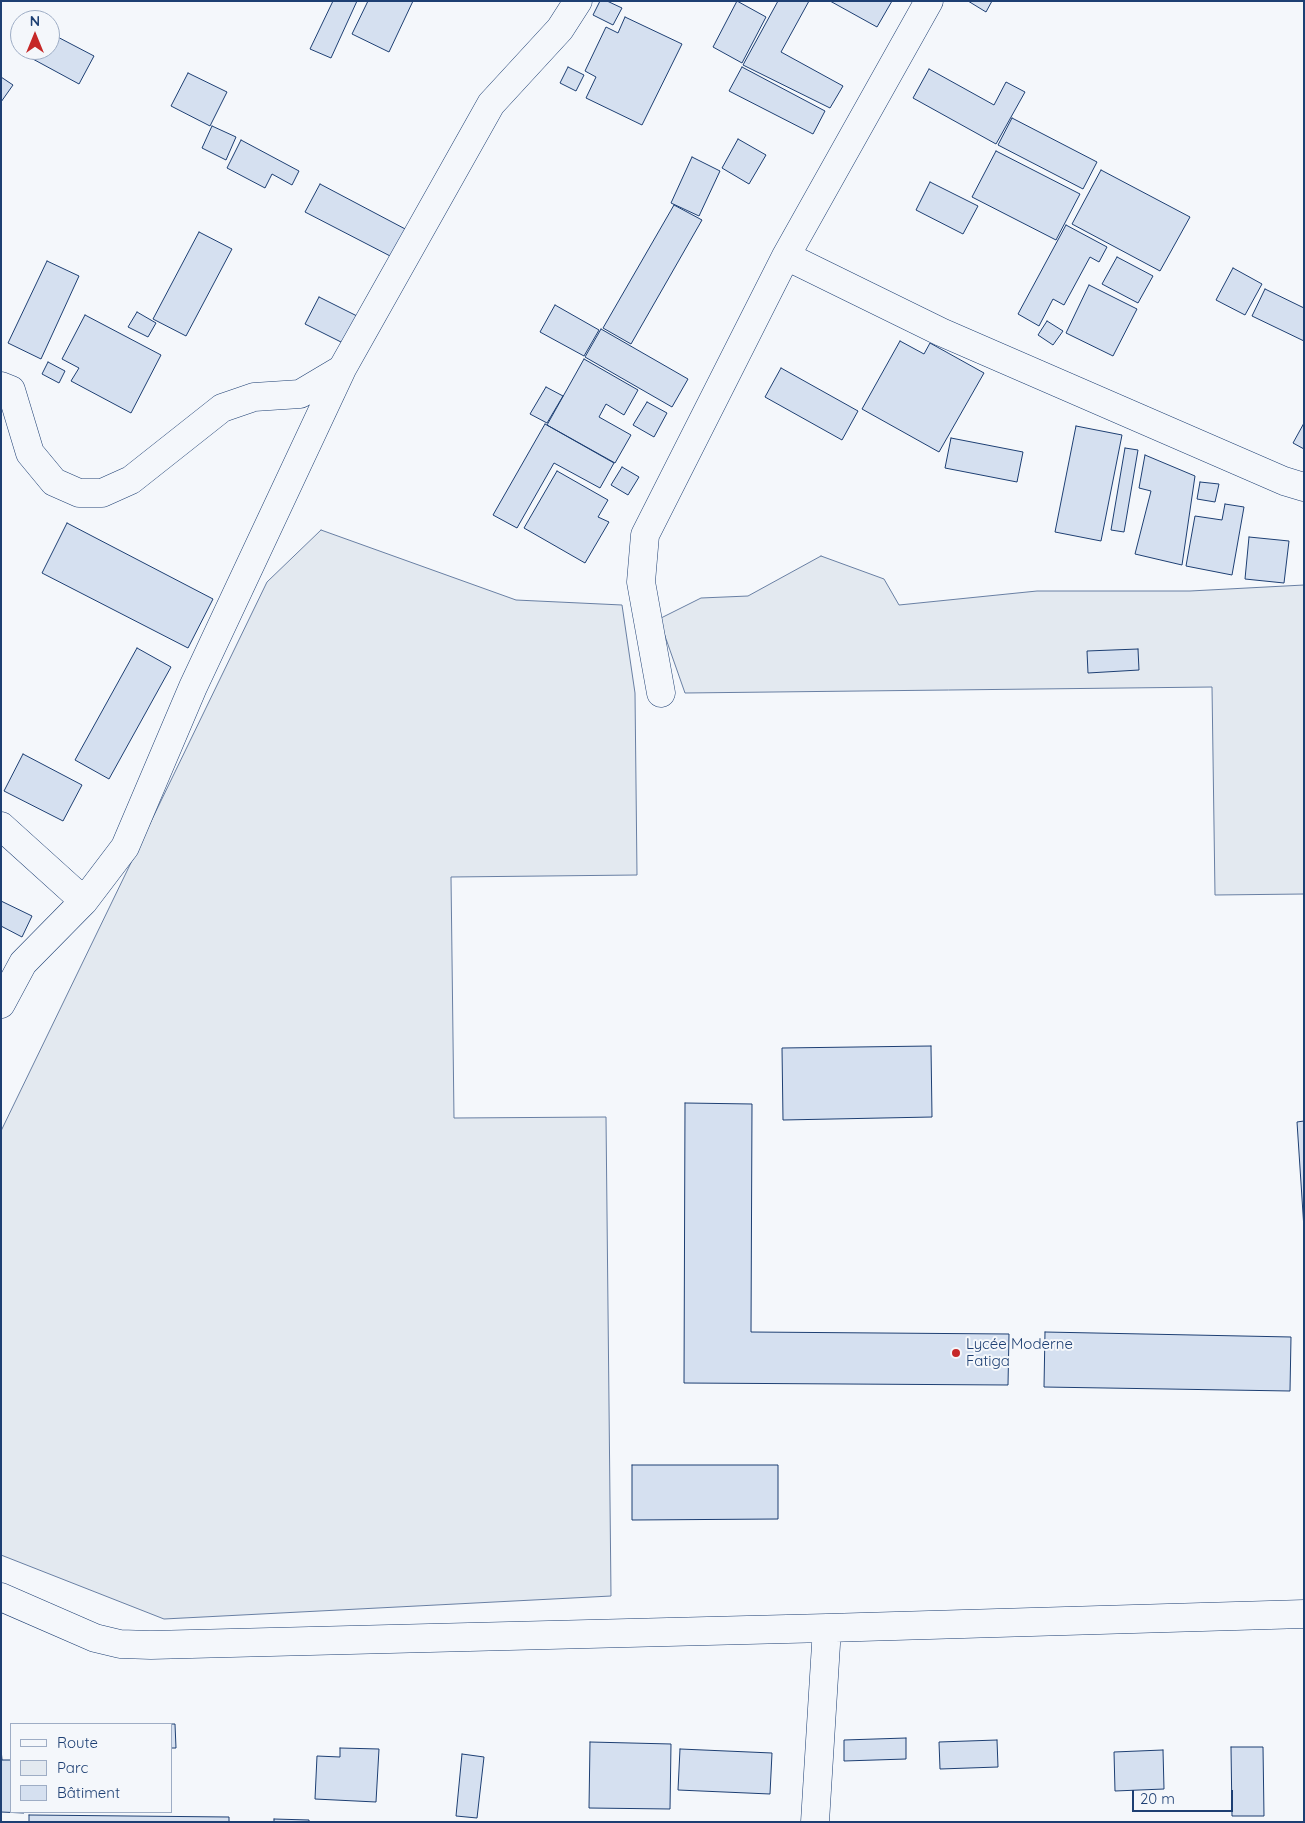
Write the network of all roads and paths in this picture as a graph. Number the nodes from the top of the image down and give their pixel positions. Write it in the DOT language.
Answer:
graph roads {
  1 [pos="578,1"];
  2 [pos="929,1"];
  3 [pos="786,256"];
  4 [pos="342,369"];
  5 [pos="1,386"];
  6 [pos="1304,487"];
  7 [pos="661,693"];
  8 [pos="1,826"];
  9 [pos="84,901"];
  10 [pos="1,1004"];
  11 [pos="1,1597"];
  12 [pos="1304,1614"];
  13 [pos="827,1628"];
  14 [pos="815,1822"];
  1 -- 4 [label="street"];
  2 -- 3 [label="street"];
  3 -- 6 [label="street"];
  3 -- 7 [label="street"];
  4 -- 5 [label="street"];
  4 -- 9 [label="street"];
  8 -- 9 [label="street"];
  9 -- 10 [label="street"];
  11 -- 13 [label="street"];
  12 -- 13 [label="street"];
  13 -- 14 [label="street"];
}
